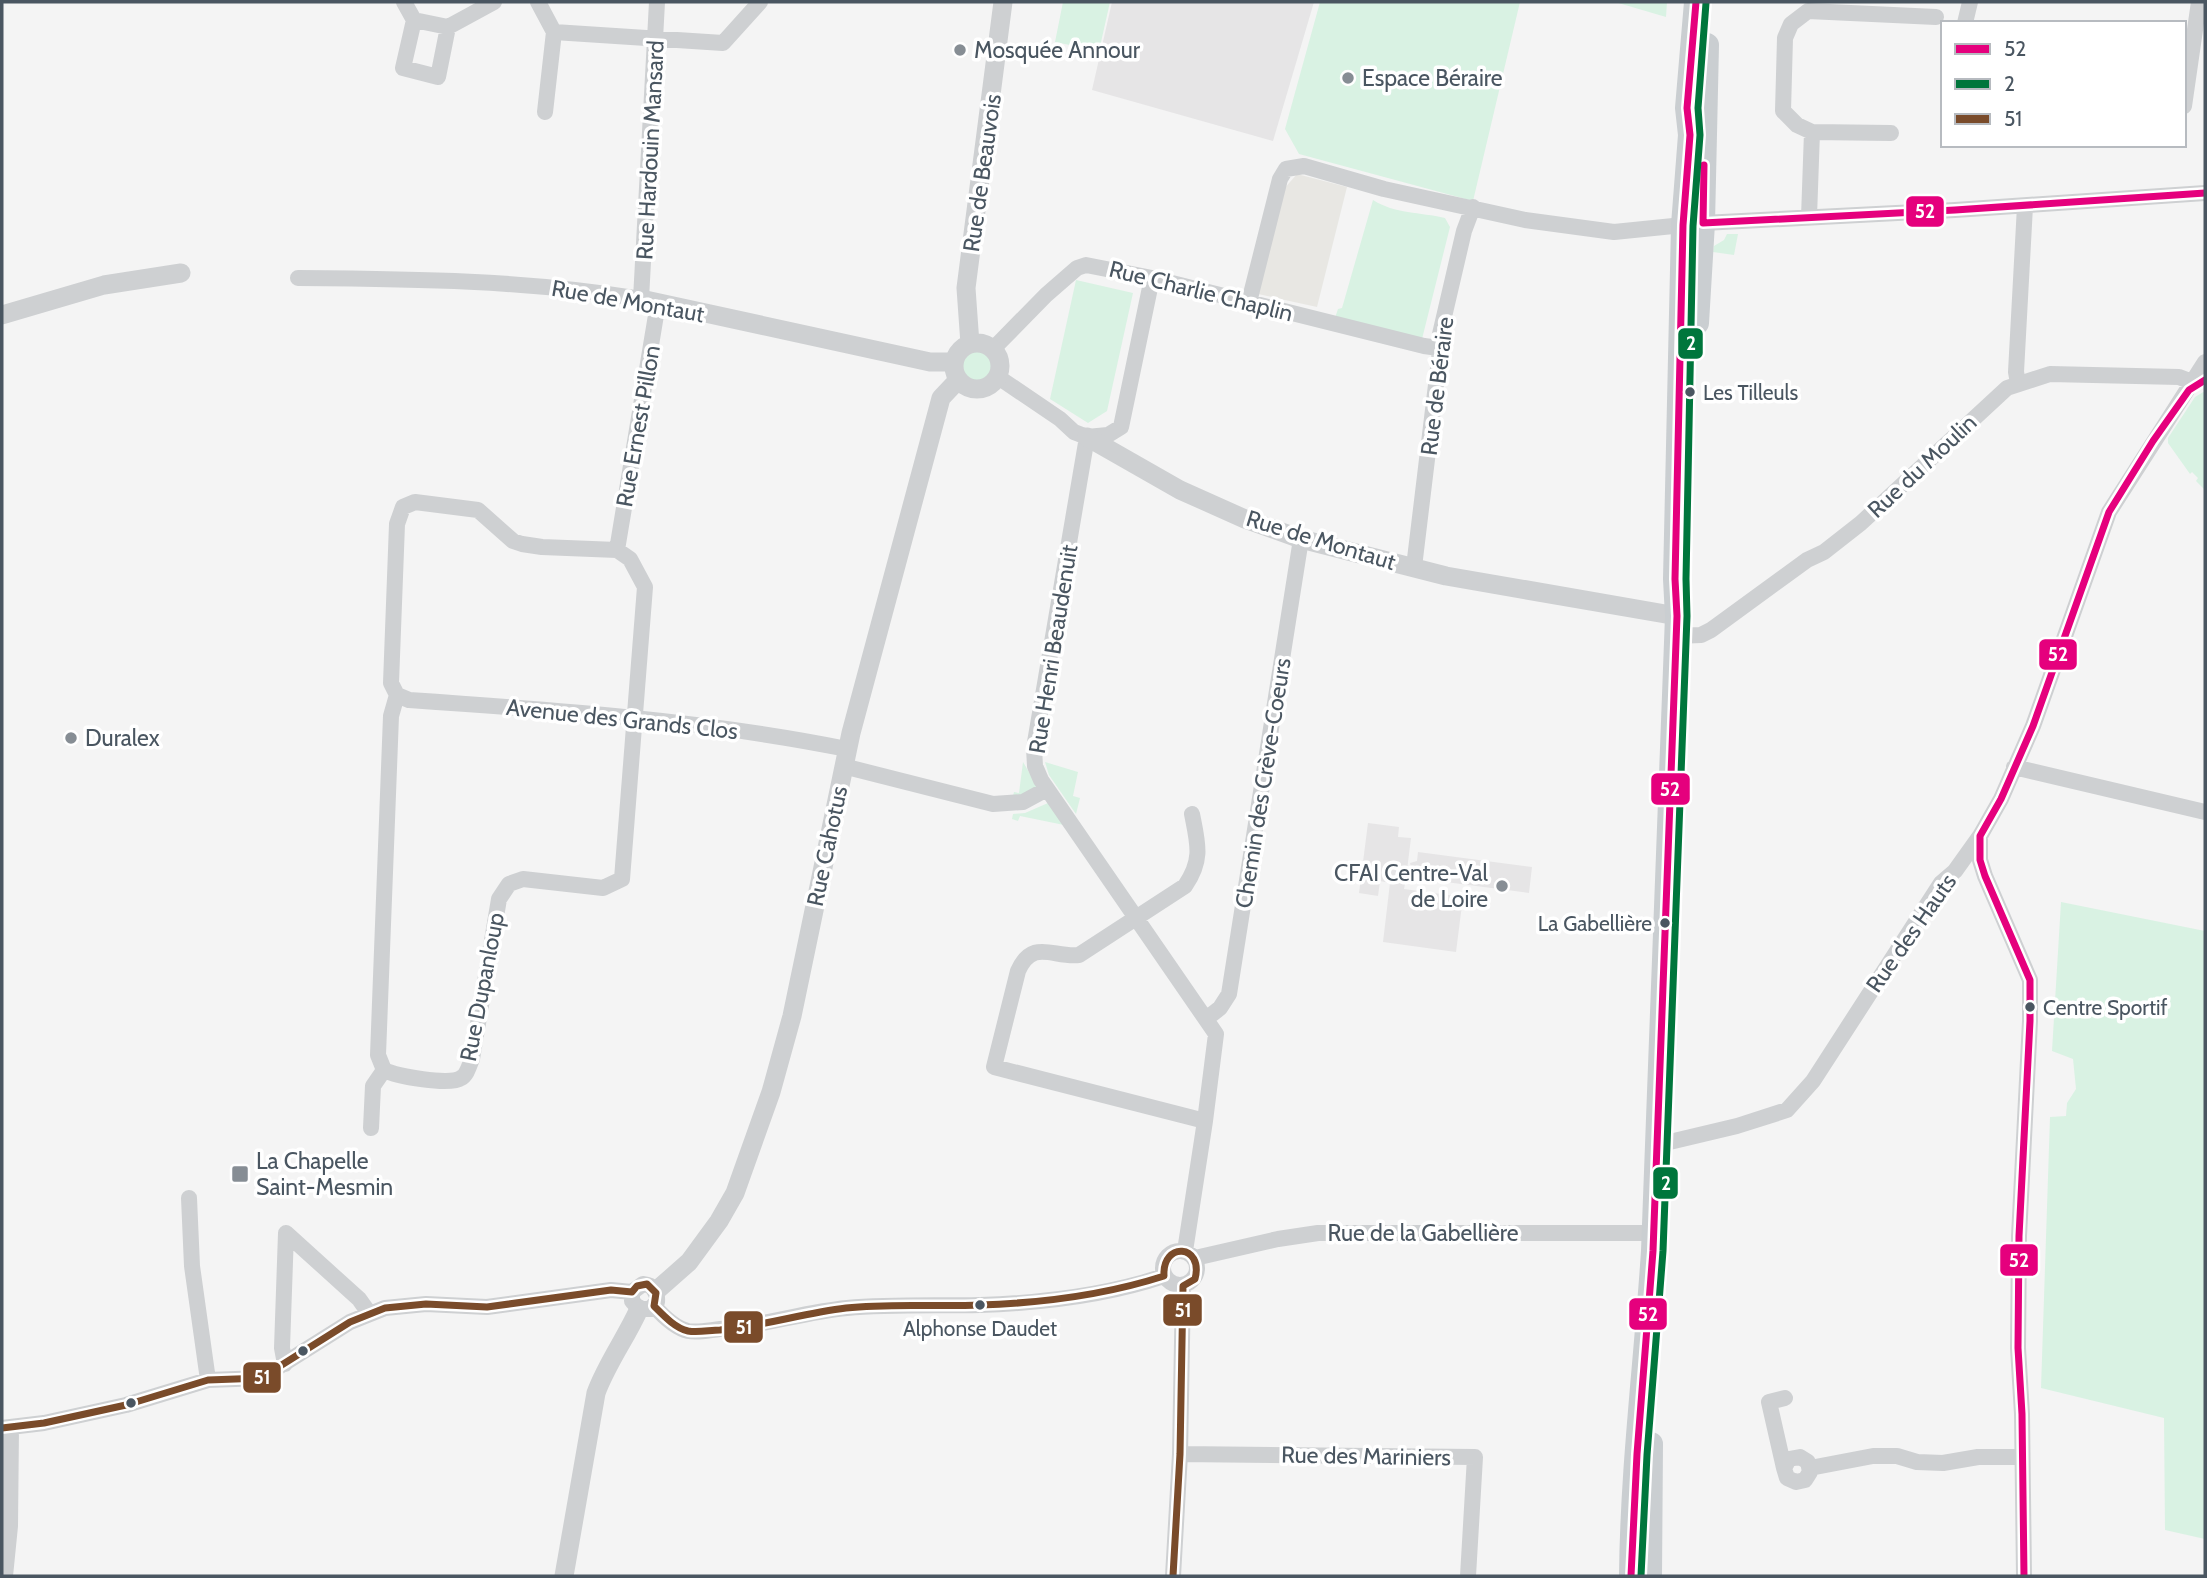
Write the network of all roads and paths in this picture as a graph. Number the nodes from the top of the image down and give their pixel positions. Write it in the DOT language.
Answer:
graph roads {
  1 [pos="404,2"];
  2 [pos="494,2"];
  3 [pos="538,2"];
  4 [pos="657,2"];
  5 [pos="760,2"];
  6 [pos="1003,2"];
  7 [pos="1696,2"];
  8 [pos="1707,2"];
  9 [pos="1969,2"];
  10 [pos="2199,2"];
  11 [pos="1936,17"];
  12 [pos="414,20"];
  13 [pos="1965,21"];
  14 [pos="448,27"];
  15 [pos="554,32"];
  16 [pos="655,40"];
  17 [pos="2186,92"];
  18 [pos="545,113"];
  19 [pos="1812,132"];
  20 [pos="1891,132"];
  21 [pos="2205,193"];
  22 [pos="2025,206"];
  23 [pos="1473,207"];
  24 [pos="1809,217"];
  25 [pos="1693,224"];
  26 [pos="181,273"];
  27 [pos="298,278"];
  28 [pos="1152,278"];
  29 [pos="650,301"];
  30 [pos="1249,302"];
  31 [pos="2,315"];
  32 [pos="970,344"];
  33 [pos="1439,348"];
  34 [pos="993,349"];
  35 [pos="2205,362"];
  36 [pos="956,371"];
  37 [pos="998,377"];
  38 [pos="2018,383"];
  39 [pos="2195,384"];
  40 [pos="1087,437"];
  41 [pos="1301,539"];
  42 [pos="617,550"];
  43 [pos="1414,568"];
  44 [pos="1677,615"];
  45 [pos="397,695"];
  46 [pos="635,719"];
  47 [pos="845,758"];
  48 [pos="2014,766"];
  49 [pos="1047,789"];
  50 [pos="2205,812"];
  51 [pos="1192,814"];
  52 [pos="1980,836"];
  53 [pos="1135,919"];
  54 [pos="1206,1019"];
  55 [pos="384,1070"];
  56 [pos="1205,1121"];
  57 [pos="371,1128"];
  58 [pos="1657,1146"];
  59 [pos="189,1198"];
  60 [pos="1653,1233"];
  61 [pos="1190,1255"];
  62 [pos="1164,1276"];
  63 [pos="1183,1286"];
  64 [pos="645,1299"];
  65 [pos="369,1313"];
  66 [pos="1650,1314"];
  67 [pos="285,1364"];
  68 [pos="215,1379"];
  69 [pos="1785,1398"];
  70 [pos="6,1428"];
  71 [pos="1180,1454"];
  72 [pos="2021,1457"];
  73 [pos="5,1576"];
  74 [pos="564,1576"];
  75 [pos="1173,1576"];
  76 [pos="1468,1576"];
  77 [pos="1631,1576"];
  78 [pos="1650,1576"];
  79 [pos="2024,1576"];
  1 -- 12 [label="street"];
  2 -- 14 [label="street"];
  3 -- 15 [label="street"];
  4 -- 16 [label="street, Rue Hardouin Mansard"];
  5 -- 16 [label="street"];
  6 -- 32 [label="street, Rue de Beauvois"];
  7 -- 25 [label="main road"];
  8 -- 25 [label="main road"];
  9 -- 13 [label="street"];
  10 -- 17 [label="street"];
  11 -- 19 [label="street"];
  12 -- 14 [label="street"];
  12 -- 14 [label="street"];
  15 -- 16 [label="street"];
  15 -- 18 [label="street"];
  16 -- 29 [label="street, Rue Hardouin Mansard"];
  19 -- 20 [label="street"];
  19 -- 24 [label="street"];
  21 -- 22 [label="street"];
  22 -- 24 [label="street"];
  22 -- 38 [label="street"];
  23 -- 25 [label="street"];
  23 -- 30 [label="street"];
  23 -- 33 [label="street, Rue de Béraire"];
  24 -- 25 [label="street"];
  25 -- 44 [label="main road"];
  26 -- 31 [label="street"];
  27 -- 29 [label="street, Rue de Montaut"];
  28 -- 30 [label="street, Rue Charlie Chaplin"];
  28 -- 34 [label="street, Rue Charlie Chaplin"];
  28 -- 40 [label="street"];
  29 -- 36 [label="street, Rue de Montaut"];
  29 -- 42 [label="street, Rue Ernest Pillon"];
  30 -- 33 [label="street, Rue Charlie Chaplin"];
  32 -- 34 [label="street"];
  32 -- 36 [label="street"];
  33 -- 43 [label="street, Rue de Béraire"];
  34 -- 37 [label="street"];
  35 -- 39 [label="street, Rue des Hauts"];
  36 -- 37 [label="street"];
  36 -- 47 [label="street, Rue Cahotus"];
  37 -- 40 [label="street, Rue de Montaut"];
  38 -- 39 [label="street, Rue du Moulin"];
  38 -- 44 [label="street, Rue du Moulin"];
  39 -- 48 [label="street, Rue des Hauts"];
  40 -- 41 [label="street, Rue de Montaut"];
  40 -- 49 [label="street, Rue Henri Beaudenuit"];
  41 -- 43 [label="street, Rue de Montaut"];
  41 -- 54 [label="street, Chemin des Crève-Coeurs"];
  42 -- 45 [label="street"];
  42 -- 46 [label="street"];
  43 -- 44 [label="street, Rue de Montaut"];
  44 -- 58 [label="main road"];
  45 -- 46 [label="street, Avenue des Grands Clos"];
  45 -- 55 [label="street"];
  46 -- 47 [label="street, Avenue des Grands Clos"];
  46 -- 55 [label="street, Rue Dupanloup"];
  47 -- 49 [label="street, Avenue des Grands Clos"];
  47 -- 64 [label="street, Rue Cahotus"];
  48 -- 50 [label="street"];
  48 -- 52 [label="street, Rue des Hauts"];
  49 -- 53 [label="street, Rue Henri Beaudenuit"];
  51 -- 53 [label="street"];
  52 -- 58 [label="street, Rue des Hauts"];
  52 -- 72 [label="street"];
  53 -- 54 [label="street, Rue Henri Beaudenuit"];
  53 -- 56 [label="street"];
  54 -- 56 [label="street, Rue Henri Beaudenuit"];
  55 -- 57 [label="street"];
  56 -- 61 [label="street, Rue Henri Beaudenuit"];
  58 -- 60 [label="main road"];
  59 -- 68 [label="street"];
  60 -- 61 [label="street, Rue de la Gabellière"];
  60 -- 66 [label="main road"];
  61 -- 62 [label="street"];
  61 -- 63 [label="street"];
  62 -- 63 [label="street"];
  62 -- 64 [label="street"];
  63 -- 71 [label="street"];
  64 -- 65 [label="street"];
  64 -- 74 [label="street"];
  65 -- 67 [label="street"];
  65 -- 67 [label="street"];
  66 -- 77 [label="main road"];
  66 -- 78 [label="main road"];
  67 -- 68 [label="street"];
  68 -- 70 [label="street"];
  69 -- 72 [label="street"];
  70 -- 73 [label="street"];
  71 -- 75 [label="street"];
  71 -- 76 [label="street, Rue des Mariniers"];
  72 -- 79 [label="street"];
}
